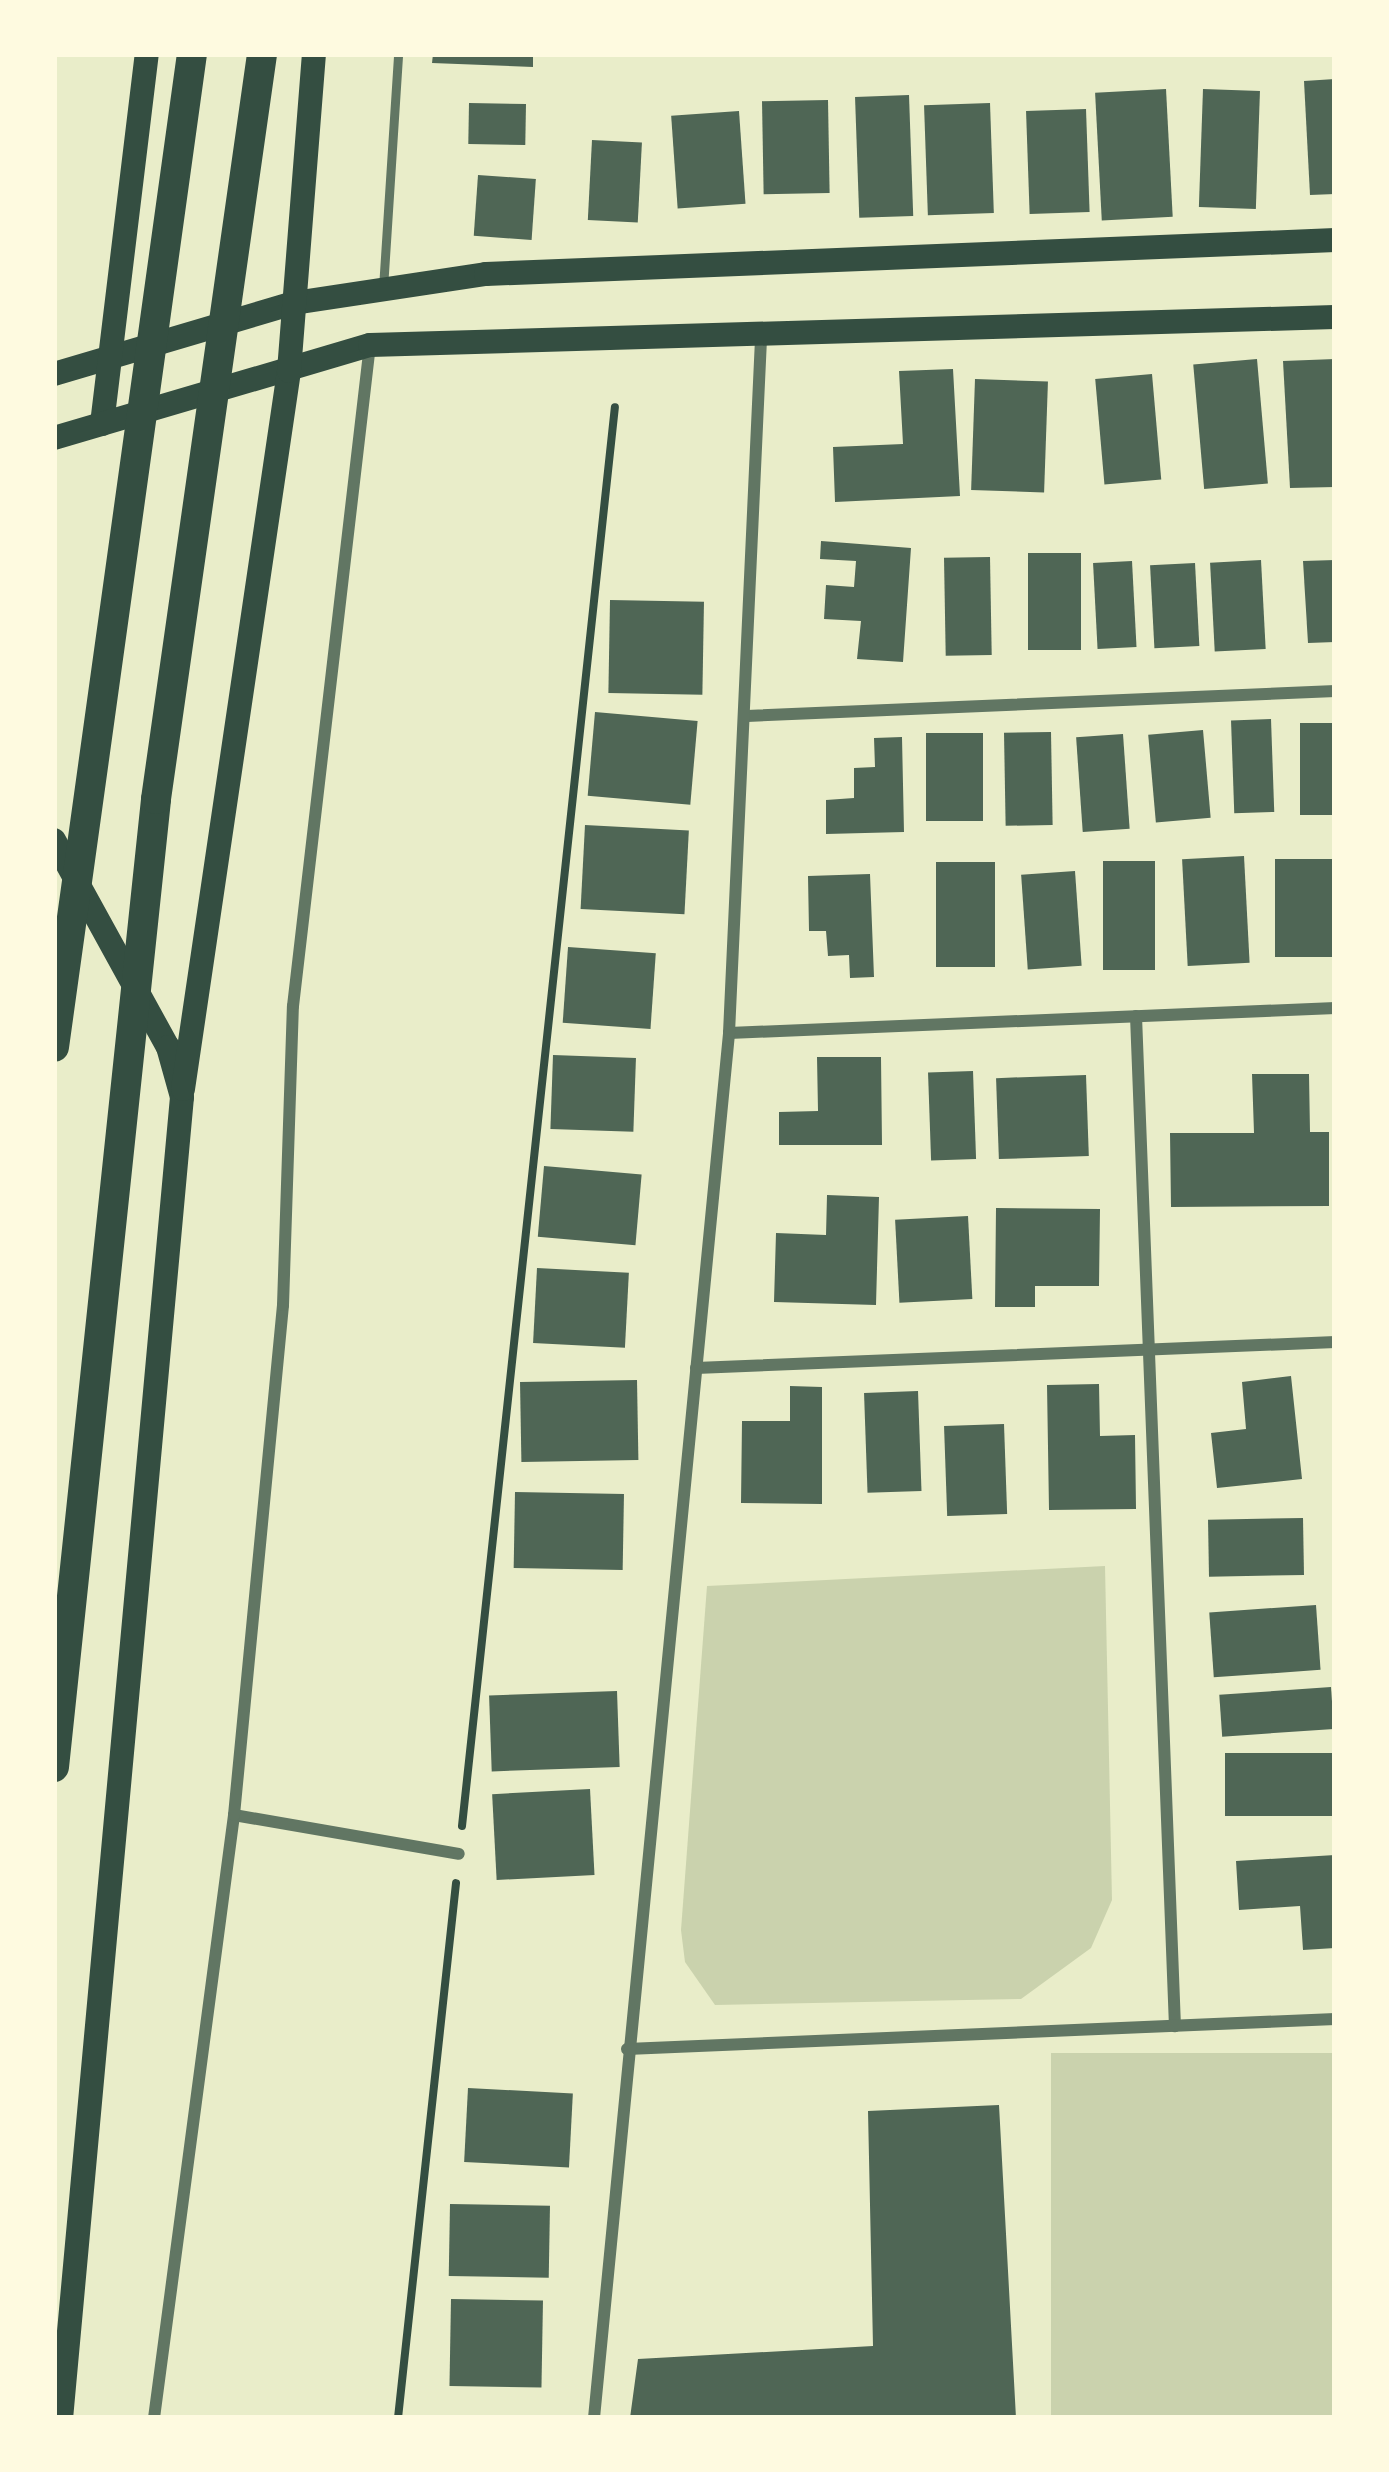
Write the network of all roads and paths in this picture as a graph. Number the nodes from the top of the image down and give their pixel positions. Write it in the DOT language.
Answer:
graph roads {
  1 [pos="147,54"];
  2 [pos="192,54"];
  3 [pos="262,54"];
  4 [pos="314,54"];
  5 [pos="398,54"];
  6 [pos="1335,240"];
  7 [pos="383,288"];
  8 [pos="294,303"];
  9 [pos="1335,316"];
  10 [pos="760,338"];
  11 [pos="370,345"];
  12 [pos="108,358"];
  13 [pos="289,371"];
  14 [pos="54,374"];
  15 [pos="616,406"];
  16 [pos="101,424"];
  17 [pos="54,438"];
  18 [pos="1335,691"];
  19 [pos="747,716"];
  20 [pos="54,840"];
  21 [pos="1335,1008"];
  22 [pos="1136,1016"];
  23 [pos="729,1033"];
  24 [pos="54,1047"];
  25 [pos="182,1097"];
  26 [pos="1335,1342"];
  27 [pos="1156,1349"];
  28 [pos="696,1368"];
  29 [pos="54,1767"];
  30 [pos="234,1815"];
  31 [pos="459,1854"];
  32 [pos="1335,2019"];
  33 [pos="1174,2026"];
  34 [pos="628,2049"];
  35 [pos="61,2418"];
  36 [pos="154,2418"];
  37 [pos="398,2418"];
  38 [pos="593,2418"];
  1 -- 12 [label="main road"];
  2 -- 24 [label="main road"];
  3 -- 29 [label="main road"];
  4 -- 8 [label="main road"];
  5 -- 7 [label="lane"];
  6 -- 7 [label="main road"];
  7 -- 8 [label="main road"];
  8 -- 12 [label="main road"];
  8 -- 13 [label="main road"];
  9 -- 10 [label="main road"];
  10 -- 11 [label="main road"];
  10 -- 19 [label="street"];
  11 -- 13 [label="main road"];
  11 -- 30 [label="street"];
  12 -- 14 [label="main road"];
  12 -- 16 [label="main road"];
  13 -- 16 [label="main road"];
  13 -- 25 [label="main road"];
  15 -- 31 [label="path"];
  16 -- 17 [label="main road"];
  18 -- 19 [label="street"];
  19 -- 23 [label="street"];
  20 -- 25 [label="main road"];
  21 -- 22 [label="street"];
  22 -- 23 [label="street"];
  22 -- 27 [label="street"];
  23 -- 28 [label="street"];
  25 -- 35 [label="main road"];
  26 -- 27 [label="street"];
  27 -- 28 [label="street"];
  27 -- 33 [label="street"];
  28 -- 34 [label="street"];
  30 -- 31 [label="street"];
  30 -- 36 [label="street"];
  31 -- 37 [label="path"];
  32 -- 33 [label="street"];
  33 -- 34 [label="street"];
  34 -- 38 [label="street"];
}
